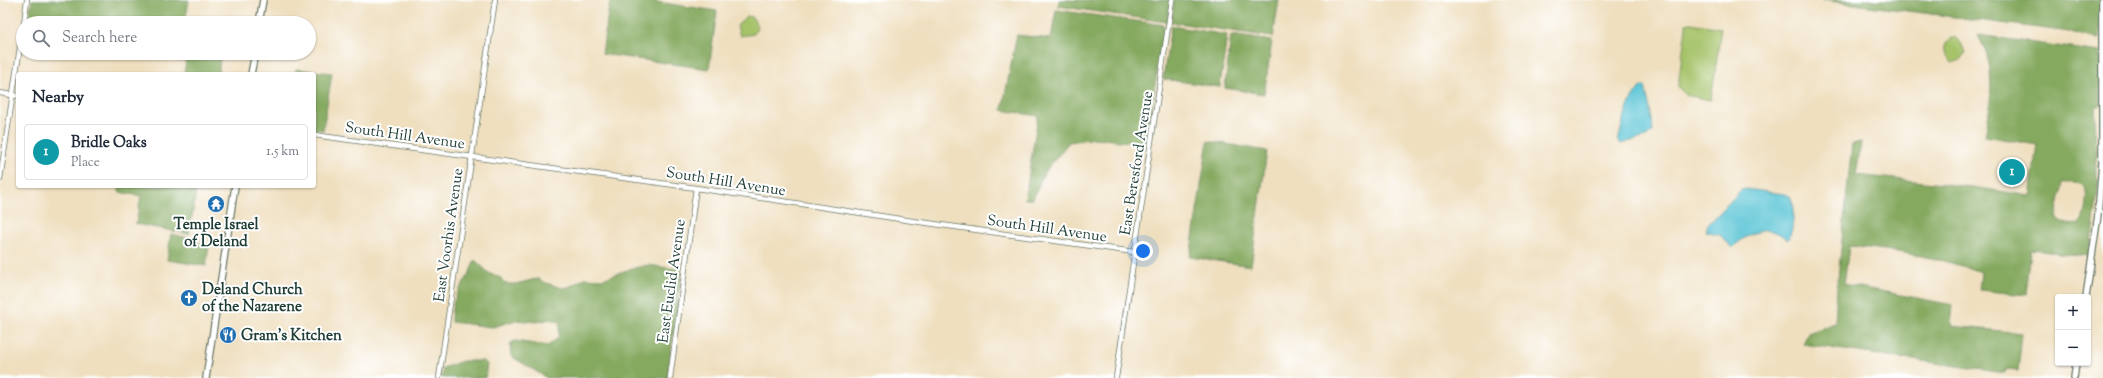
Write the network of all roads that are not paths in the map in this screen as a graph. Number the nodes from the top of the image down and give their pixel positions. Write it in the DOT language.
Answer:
graph roads {
  1 [pos="27,0"];
  2 [pos="263,0"];
  3 [pos="495,0"];
  4 [pos="1172,0"];
  5 [pos="2102,0"];
  6 [pos="25,16"];
  7 [pos="260,16"];
  8 [pos="19,60"];
  9 [pos="254,60"];
  10 [pos="18,72"];
  11 [pos="251,72"];
  12 [pos="0,93"];
  13 [pos="15,96"];
  14 [pos="316,135"];
  15 [pos="471,157"];
  16 [pos="0,179"];
  17 [pos="234,188"];
  18 [pos="696,188"];
  19 [pos="1134,252"];
  20 [pos="2086,294"];
  21 [pos="2076,366"];
  22 [pos="206,378"];
  23 [pos="440,378"];
  24 [pos="670,378"];
  25 [pos="1116,378"];
  26 [pos="2074,378"];
  1 -- 6 [label="street"];
  2 -- 7 [label="main road"];
  3 -- 15 [label="street, East Voorhis Avenue"];
  4 -- 19 [label="street, East Beresford Avenue"];
  5 -- 20 [label="main road"];
  8 -- 10 [label="street"];
  9 -- 11 [label="main road"];
  12 -- 13 [label="street"];
  13 -- 16 [label="street"];
  14 -- 15 [label="street, South Hill Avenue"];
  15 -- 18 [label="street, South Hill Avenue"];
  15 -- 23 [label="street, East Voorhis Avenue"];
  17 -- 22 [label="main road"];
  18 -- 19 [label="street, South Hill Avenue"];
  18 -- 24 [label="street, East Euclid Avenue"];
  19 -- 25 [label="street, East Beresford Avenue"];
  21 -- 26 [label="main road"];
}
